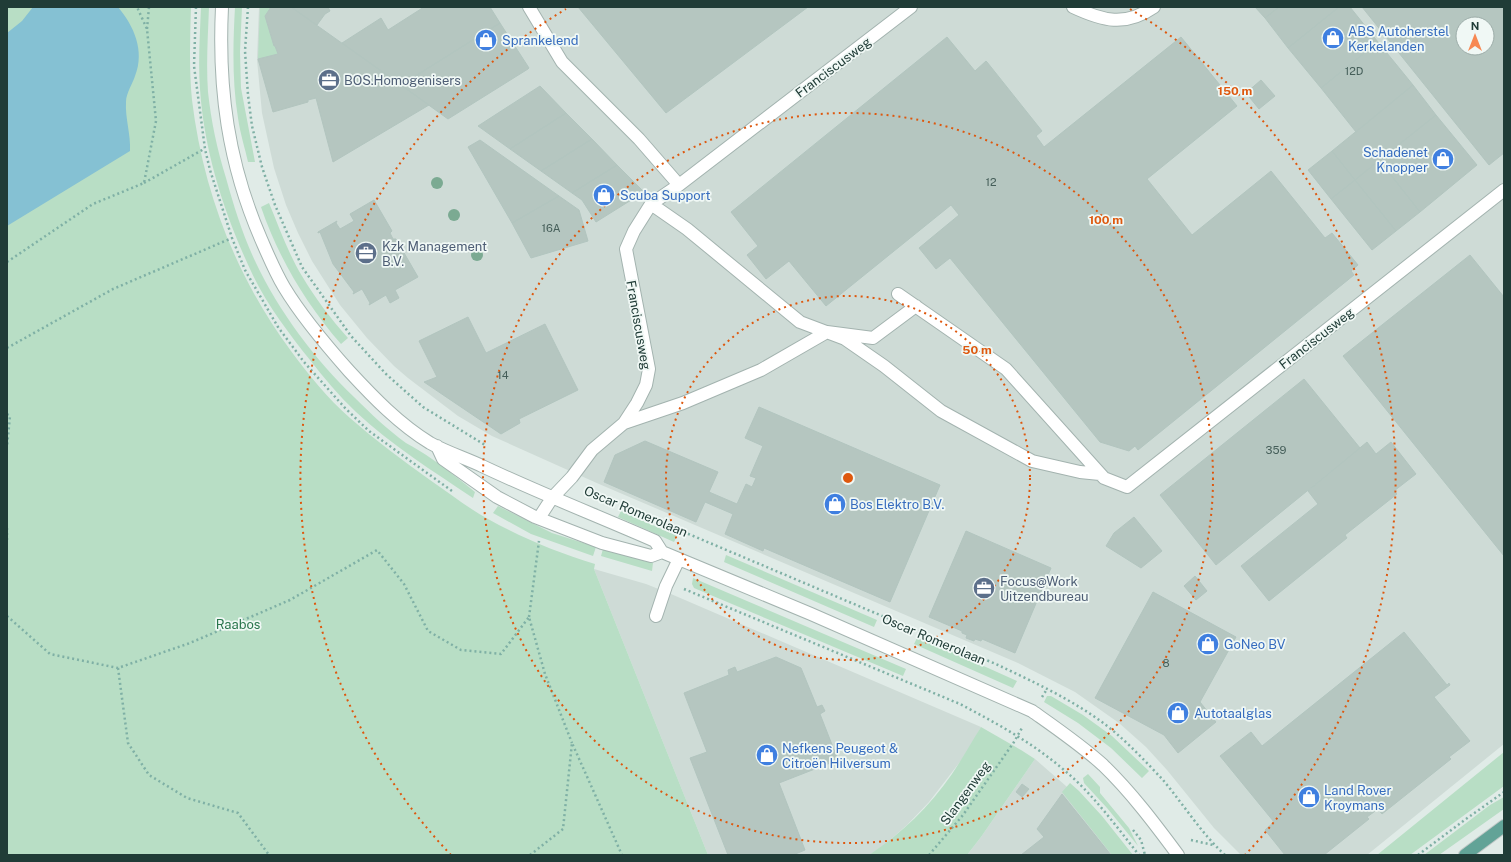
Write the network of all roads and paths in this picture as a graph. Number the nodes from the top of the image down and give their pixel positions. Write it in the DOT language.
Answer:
graph roads {
  1 [pos="136,7"];
  2 [pos="149,7"];
  3 [pos="222,7"];
  4 [pos="248,7"];
  5 [pos="529,7"];
  6 [pos="911,7"];
  7 [pos="1073,7"];
  8 [pos="1154,7"];
  9 [pos="147,29"];
  10 [pos="205,149"];
  11 [pos="144,183"];
  12 [pos="679,185"];
  13 [pos="1504,190"];
  14 [pos="651,204"];
  15 [pos="232,238"];
  16 [pos="7,262"];
  17 [pos="898,294"];
  18 [pos="916,306"];
  19 [pos="827,332"];
  20 [pos="7,348"];
  21 [pos="7,414"];
  22 [pos="624,423"];
  23 [pos="437,446"];
  24 [pos="486,446"];
  25 [pos="7,447"];
  26 [pos="1100,474"];
  27 [pos="552,498"];
  28 [pos="539,518"];
  29 [pos="663,523"];
  30 [pos="7,528"];
  31 [pos="538,541"];
  32 [pos="7,543"];
  33 [pos="662,552"];
  34 [pos="679,559"];
  35 [pos="7,616"];
  36 [pos="656,616"];
  37 [pos="529,617"];
  38 [pos="118,668"];
  39 [pos="1014,742"];
  40 [pos="572,743"];
  41 [pos="1504,792"];
  42 [pos="1504,826"];
  43 [pos="1164,836"];
  44 [pos="269,855"];
  45 [pos="530,855"];
  46 [pos="622,855"];
  47 [pos="929,855"];
  48 [pos="1178,855"];
  49 [pos="1187,855"];
  50 [pos="1225,855"];
  51 [pos="1418,855"];
  52 [pos="1464,855"];
  1 -- 9 [label="path"];
  2 -- 9 [label="path"];
  3 -- 23 [label="street, Oscar Romerolaan"];
  4 -- 24 [label="path"];
  5 -- 12 [label="street"];
  6 -- 12 [label="street, Franciscusweg"];
  7 -- 8 [label="street"];
  9 -- 11 [label="path"];
  10 -- 11 [label="path"];
  11 -- 16 [label="path"];
  12 -- 14 [label="street, Franciscusweg"];
  13 -- 26 [label="street, Franciscusweg"];
  14 -- 19 [label="street"];
  14 -- 22 [label="street, Franciscusweg"];
  15 -- 20 [label="path"];
  17 -- 18 [label="street"];
  18 -- 19 [label="street"];
  18 -- 26 [label="street"];
  19 -- 22 [label="street"];
  19 -- 26 [label="street"];
  21 -- 25 [label="path"];
  22 -- 27 [label="street, Franciscusweg"];
  23 -- 27 [label="street, Oscar Romerolaan"];
  23 -- 28 [label="street, Oscar Romerolaan"];
  27 -- 28 [label="street, Franciscusweg"];
  27 -- 33 [label="street, Oscar Romerolaan"];
  28 -- 33 [label="street, Oscar Romerolaan"];
  29 -- 50 [label="path, Oscar Romerolaan"];
  30 -- 32 [label="path"];
  31 -- 37 [label="path"];
  33 -- 34 [label="street, Oscar Romerolaan"];
  34 -- 36 [label="street"];
  34 -- 43 [label="street, Oscar Romerolaan"];
  35 -- 38 [label="path"];
  37 -- 38 [label="path"];
  37 -- 40 [label="path"];
  38 -- 44 [label="path"];
  39 -- 47 [label="path, Slangenweg"];
  40 -- 45 [label="path"];
  40 -- 46 [label="path"];
  41 -- 51 [label="path"];
  42 -- 52 [label="main road"];
  43 -- 48 [label="street, Oscar Romerolaan"];
  43 -- 49 [label="street, Oscar Romerolaan"];
}
